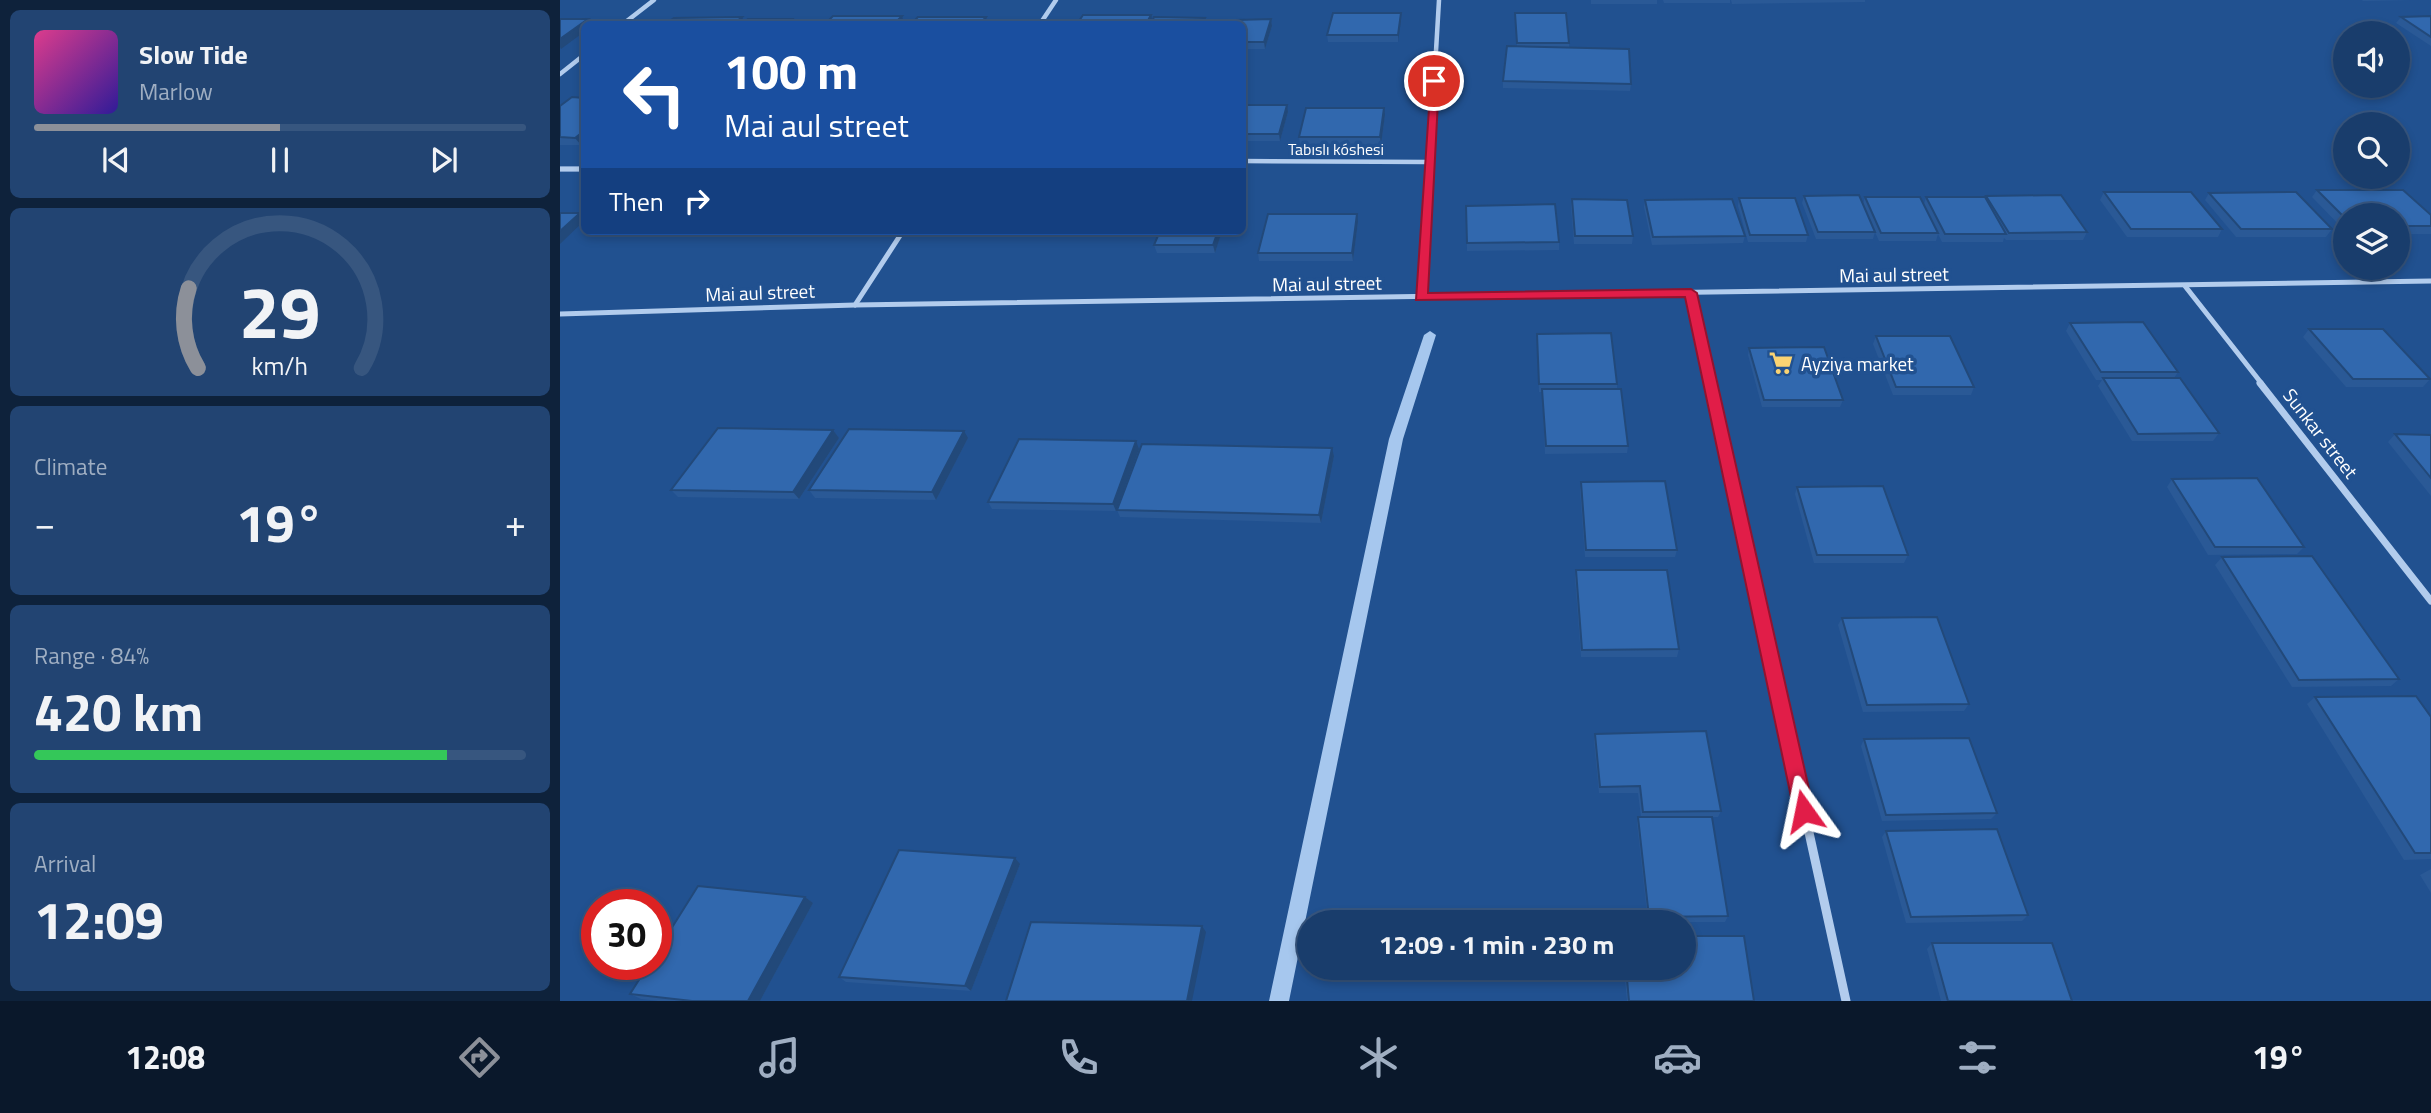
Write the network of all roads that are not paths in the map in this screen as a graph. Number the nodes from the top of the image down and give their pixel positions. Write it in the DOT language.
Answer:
graph roads {
  1 [pos="654,0"];
  2 [pos="1056,0"];
  3 [pos="1439,0"];
  4 [pos="627,21"];
  5 [pos="1042,21"];
  6 [pos="581,57"];
  7 [pos="560,74"];
  8 [pos="1246,161"];
  9 [pos="1429,162"];
  10 [pos="560,169"];
  11 [pos="581,169"];
  12 [pos="900,235"];
  13 [pos="2431,281"];
  14 [pos="2185,286"];
  15 [pos="1691,293"];
  16 [pos="1421,297"];
  17 [pos="855,305"];
  18 [pos="560,314"];
  19 [pos="2431,601"];
  20 [pos="1846,1001"];
  1 -- 4 [label="street"];
  2 -- 5 [label="street"];
  3 -- 9 [label="street"];
  6 -- 7 [label="street"];
  8 -- 9 [label="street, Tabıslı kóshesi"];
  9 -- 16 [label="street"];
  10 -- 11 [label="street"];
  12 -- 17 [label="street"];
  13 -- 14 [label="street, Mai aul street"];
  14 -- 15 [label="street, Mai aul street"];
  14 -- 19 [label="street, Sunkar street"];
  15 -- 16 [label="street, Mai aul street"];
  15 -- 20 [label="street"];
  16 -- 17 [label="street, Mai aul street"];
  17 -- 18 [label="street, Mai aul street"];
}
